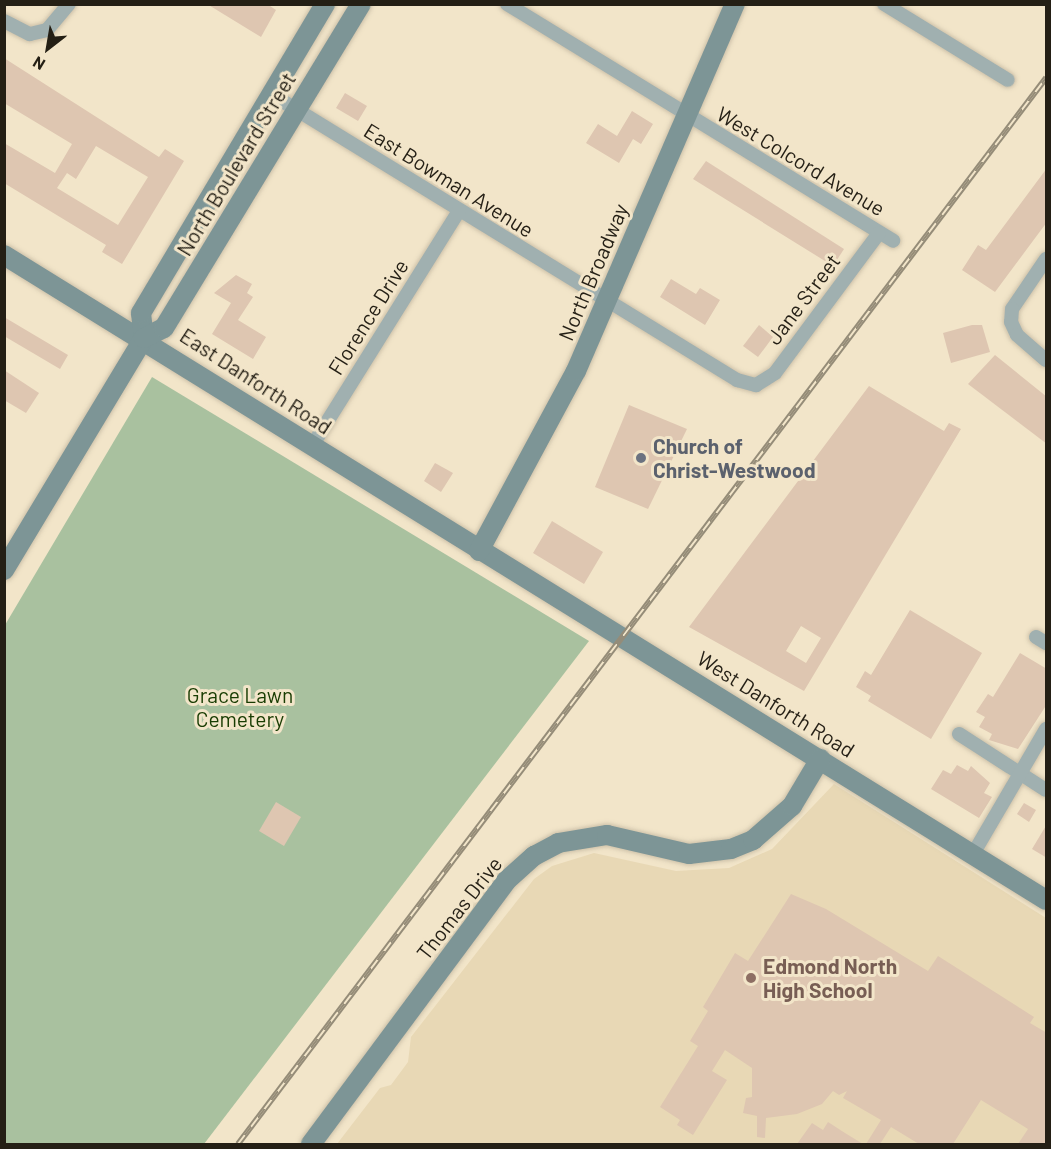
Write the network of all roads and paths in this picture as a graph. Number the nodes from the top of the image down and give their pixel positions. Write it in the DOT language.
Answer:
graph roads {
  1 [pos="69,4"];
  2 [pos="325,4"];
  3 [pos="361,4"];
  4 [pos="507,4"];
  5 [pos="735,4"];
  6 [pos="884,4"];
  7 [pos="4,21"];
  8 [pos="1008,80"];
  9 [pos="271,94"];
  10 [pos="297,110"];
  11 [pos="687,116"];
  12 [pos="459,211"];
  13 [pos="879,233"];
  14 [pos="893,241"];
  15 [pos="4,255"];
  16 [pos="1047,259"];
  17 [pos="606,300"];
  18 [pos="144,338"];
  19 [pos="1047,360"];
  20 [pos="756,385"];
  21 [pos="312,446"];
  22 [pos="479,551"];
  23 [pos="4,570"];
  24 [pos="1047,729"];
  25 [pos="959,734"];
  26 [pos="820,759"];
  27 [pos="1020,775"];
  28 [pos="1047,790"];
  29 [pos="973,854"];
  30 [pos="1047,900"];
  31 [pos="311,1144"];
  1 -- 7 [label="street"];
  2 -- 9 [label="main road, North Boulevard Street"];
  3 -- 10 [label="main road, North Boulevard Street"];
  4 -- 11 [label="street, West Colcord Avenue"];
  5 -- 11 [label="main road, North Broadway"];
  6 -- 8 [label="street"];
  9 -- 10 [label="street, East Bowman Avenue"];
  9 -- 18 [label="main road, North Boulevard Street"];
  10 -- 12 [label="street, East Bowman Avenue"];
  10 -- 18 [label="main road, North Boulevard Street"];
  11 -- 13 [label="street, West Colcord Avenue"];
  11 -- 17 [label="main road, North Broadway"];
  12 -- 17 [label="street, East Bowman Avenue"];
  12 -- 21 [label="street, Florence Drive"];
  13 -- 14 [label="street, West Colcord Avenue"];
  13 -- 20 [label="street, Jane Street"];
  15 -- 18 [label="main road, East Danforth Road"];
  16 -- 19 [label="street"];
  17 -- 20 [label="street, East Bowman Avenue"];
  17 -- 22 [label="main road, North Broadway"];
  18 -- 21 [label="main road, East Danforth Road"];
  18 -- 23 [label="main road, North Boulevard Street"];
  21 -- 22 [label="main road, East Danforth Road"];
  22 -- 26 [label="main road, West Danforth Road"];
  24 -- 27 [label="street"];
  25 -- 27 [label="street"];
  26 -- 29 [label="main road, West Danforth Road"];
  26 -- 31 [label="main road, Thomas Drive"];
  27 -- 28 [label="street"];
  27 -- 29 [label="street"];
  29 -- 30 [label="main road, West Danforth Road"];
}
